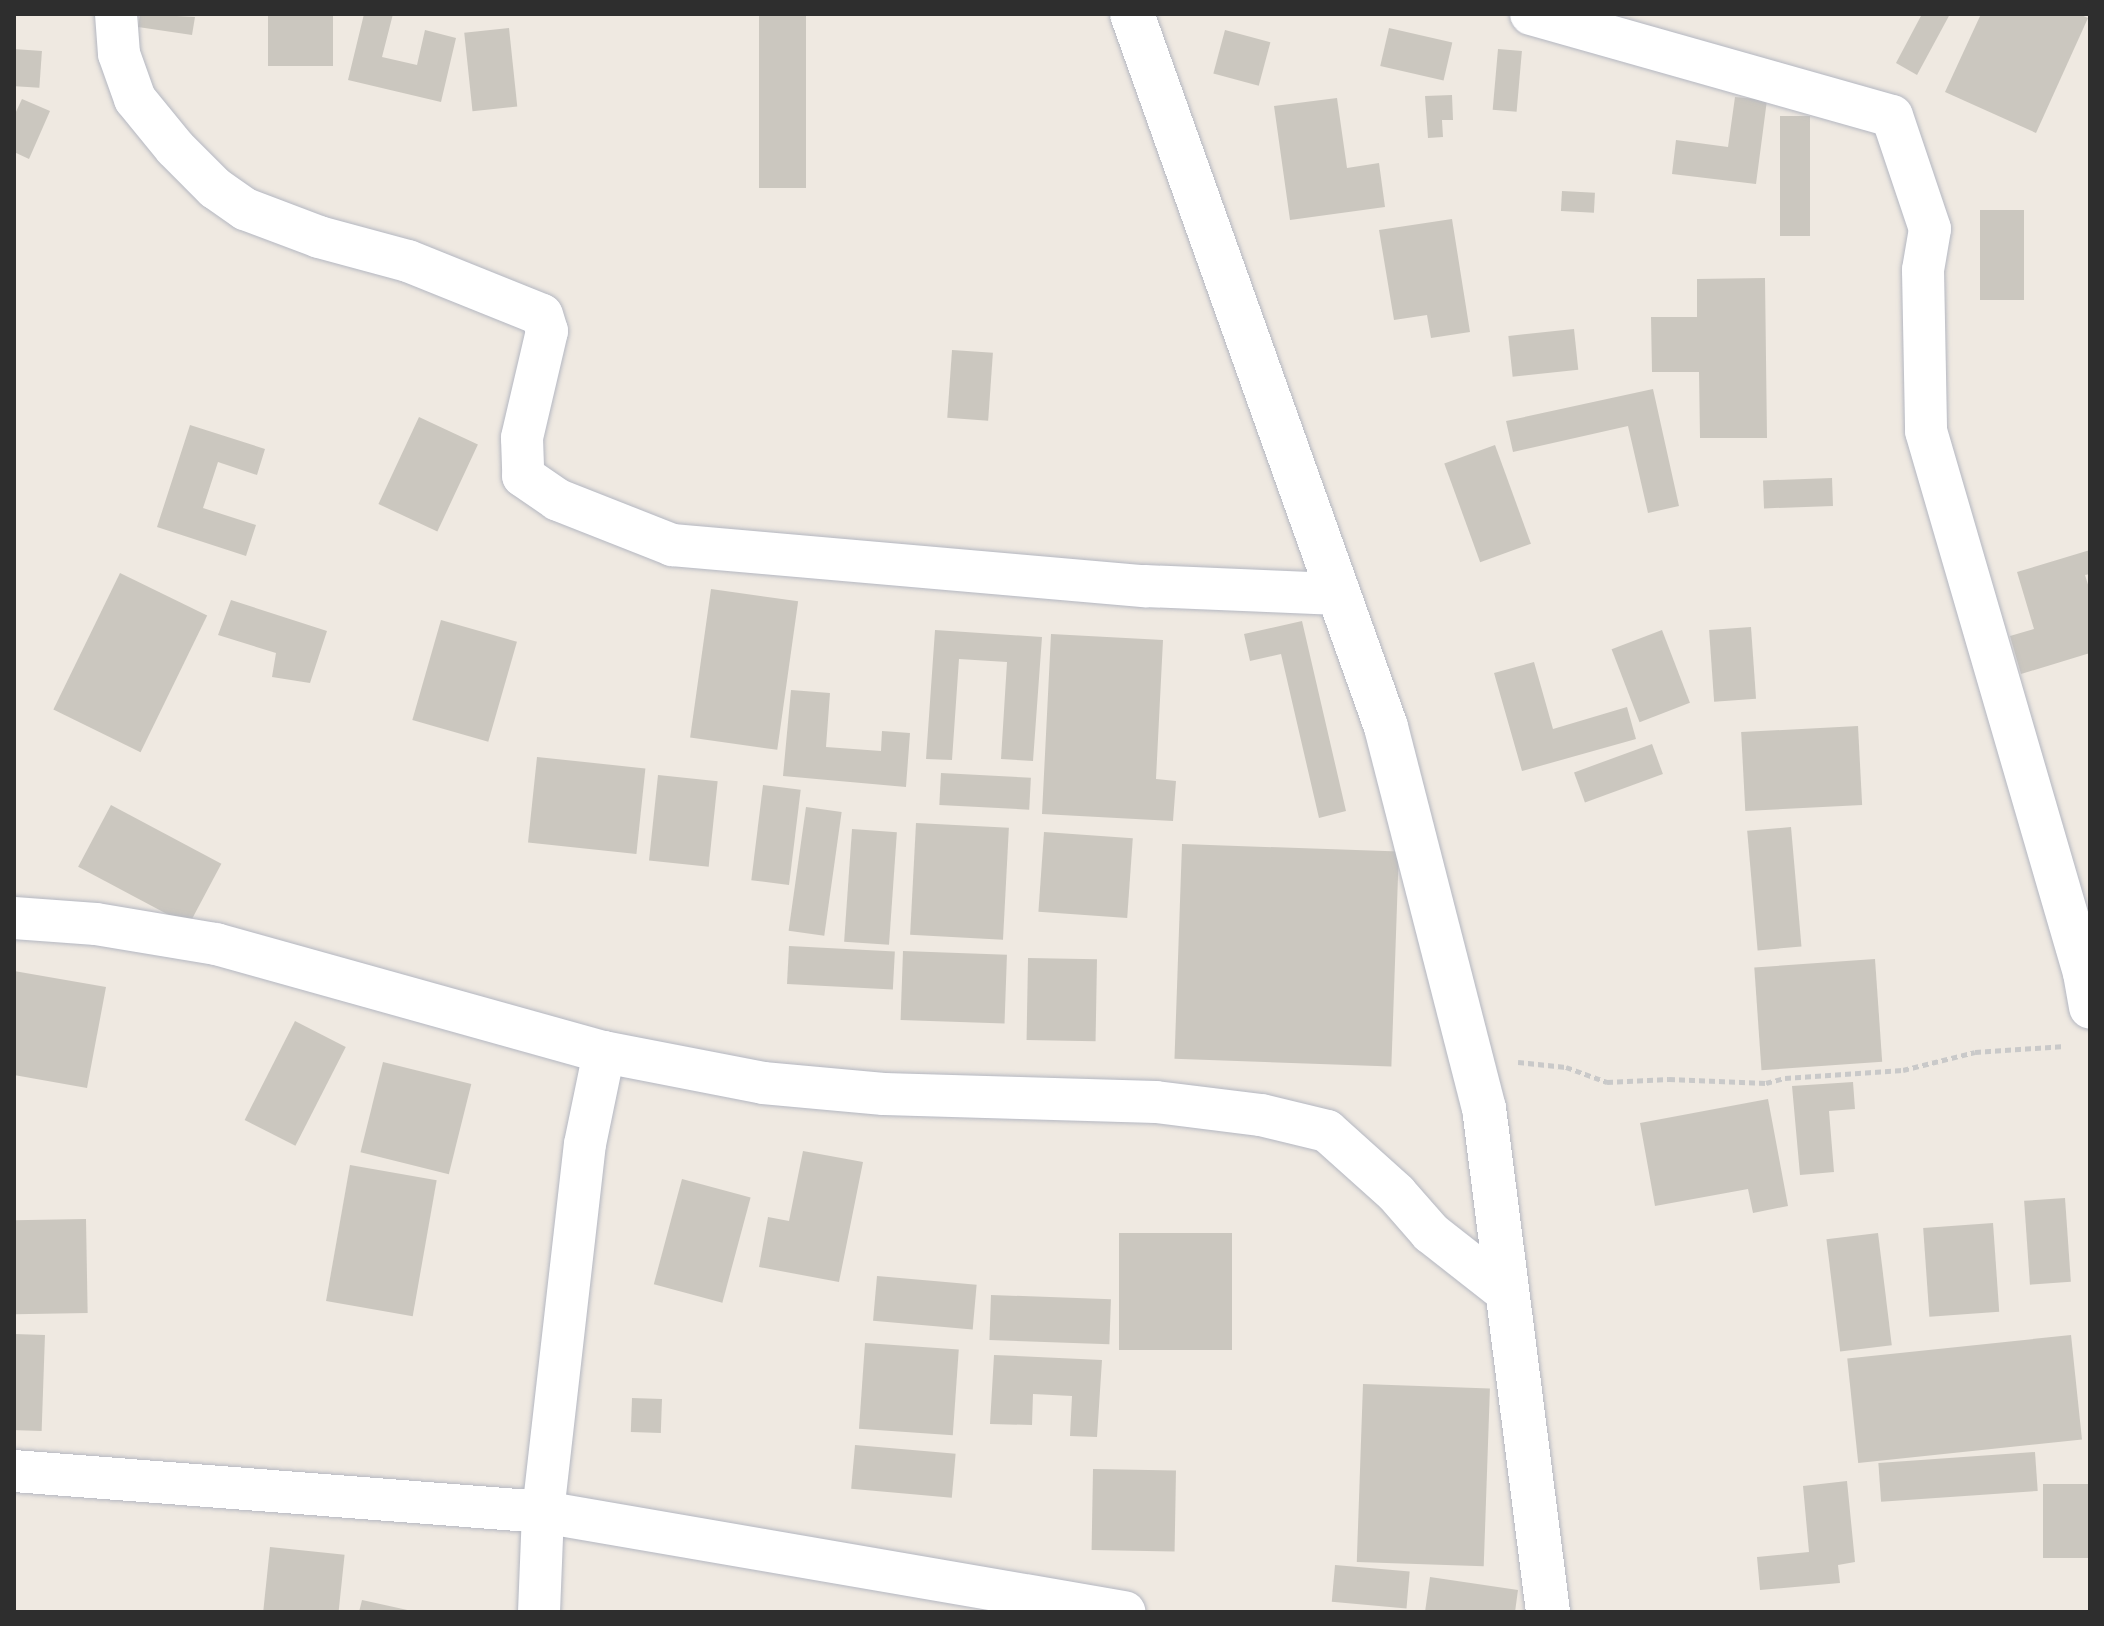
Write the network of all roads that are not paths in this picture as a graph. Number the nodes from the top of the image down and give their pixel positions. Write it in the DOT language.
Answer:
graph roads {
  1 [pos="116,14"];
  2 [pos="1132,14"];
  3 [pos="1531,14"];
  4 [pos="1339,594"];
  5 [pos="14,918"];
  6 [pos="2090,1007"];
  7 [pos="604,1052"];
  8 [pos="1505,1291"];
  9 [pos="14,1471"];
  10 [pos="543,1512"];
  11 [pos="539,1612"];
  12 [pos="1124,1612"];
  13 [pos="1548,1612"];
  1 -- 4 [label="street"];
  2 -- 4 [label="street"];
  3 -- 6 [label="street"];
  4 -- 8 [label="street"];
  5 -- 7 [label="street"];
  7 -- 8 [label="street"];
  7 -- 10 [label="street"];
  8 -- 13 [label="street"];
  9 -- 10 [label="street"];
  10 -- 11 [label="street"];
  10 -- 12 [label="street"];
}
